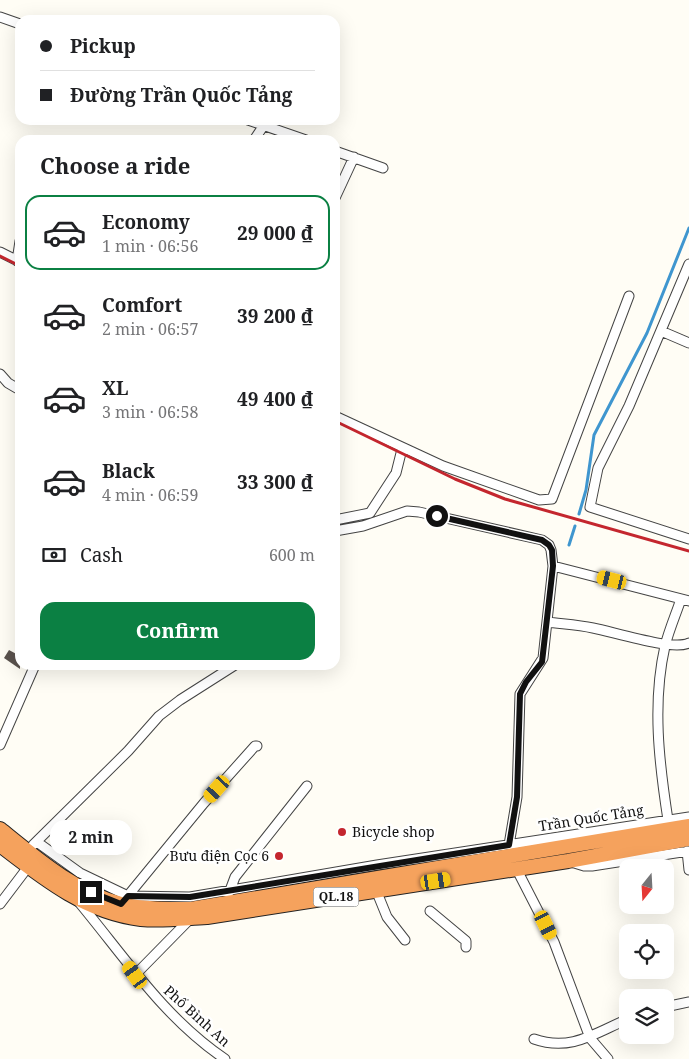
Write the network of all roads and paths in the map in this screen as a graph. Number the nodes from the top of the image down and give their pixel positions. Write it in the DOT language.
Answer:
graph roads {
  1 [pos="0,17"];
  2 [pos="15,22"];
  3 [pos="264,125"];
  4 [pos="257,135"];
  5 [pos="292,135"];
  6 [pos="340,153"];
  7 [pos="354,157"];
  8 [pos="383,168"];
  9 [pos="340,187"];
  10 [pos="0,252"];
  11 [pos="15,259"];
  12 [pos="689,264"];
  13 [pos="629,296"];
  14 [pos="662,331"];
  15 [pos="689,343"];
  16 [pos="0,374"];
  17 [pos="15,387"];
  18 [pos="340,418"];
  19 [pos="402,449"];
  20 [pos="340,519"];
  21 [pos="340,530"];
  22 [pos="689,539"];
  23 [pos="557,566"];
  24 [pos="685,600"];
  25 [pos="547,622"];
  26 [pos="689,643"];
  27 [pos="666,644"];
  28 [pos="33,670"];
  29 [pos="227,670"];
  30 [pos="0,745"];
  31 [pos="258,746"];
  32 [pos="307,786"];
  33 [pos="689,817"];
  34 [pos="668,820"];
  35 [pos="689,826"];
  36 [pos="0,829"];
  37 [pos="0,845"];
  38 [pos="509,845"];
  39 [pos="32,846"];
  40 [pos="688,847"];
  41 [pos="28,867"];
  42 [pos="516,868"];
  43 [pos="689,870"];
  44 [pos="376,890"];
  45 [pos="228,896"];
  46 [pos="77,900"];
  47 [pos="0,904"];
  48 [pos="122,904"];
  49 [pos="430,911"];
  50 [pos="191,918"];
  51 [pos="405,940"];
  52 [pos="466,947"];
  53 [pos="135,975"];
  54 [pos="689,1002"];
  55 [pos="674,1004"];
  56 [pos="619,1024"];
  57 [pos="590,1038"];
  58 [pos="534,1039"];
  59 [pos="225,1059"];
  60 [pos="608,1059"];
  1 -- 2 [label="street"];
  3 -- 4 [label="street"];
  3 -- 5 [label="street"];
  6 -- 7 [label="street"];
  7 -- 8 [label="street"];
  7 -- 9 [label="street"];
  10 -- 11 [label="street"];
  12 -- 14 [label="street"];
  13 -- 19 [label="street"];
  14 -- 15 [label="street"];
  14 -- 22 [label="street"];
  16 -- 17 [label="street"];
  18 -- 19 [label="street"];
  19 -- 20 [label="street"];
  21 -- 23 [label="street"];
  23 -- 24 [label="street"];
  23 -- 25 [label="street"];
  24 -- 27 [label="street"];
  25 -- 27 [label="street"];
  25 -- 38 [label="street"];
  26 -- 27 [label="street"];
  27 -- 34 [label="street"];
  28 -- 30 [label="street"];
  29 -- 39 [label="street"];
  31 -- 48 [label="street"];
  32 -- 45 [label="street"];
  33 -- 34 [label="street, Trần Quốc Tảng"];
  34 -- 38 [label="street, Trần Quốc Tảng"];
  35 -- 45 [label="highway, QL.18"];
  36 -- 39 [label="highway, QL.18"];
  37 -- 41 [label="highway, QL.18"];
  38 -- 45 [label="street, Trần Quốc Tảng"];
  39 -- 48 [label="highway, QL.18"];
  40 -- 42 [label="highway, QL.18"];
  40 -- 43 [label="street"];
  41 -- 46 [label="highway, QL.18"];
  41 -- 47 [label="street"];
  42 -- 44 [label="highway, QL.18"];
  42 -- 57 [label="street"];
  44 -- 50 [label="highway, QL.18"];
  44 -- 51 [label="street"];
  45 -- 48 [label="highway, QL.18"];
  46 -- 48 [label="highway, QL.18"];
  46 -- 53 [label="street, Phố Bình An"];
  48 -- 50 [label="highway, QL.18"];
  49 -- 52 [label="street"];
  50 -- 53 [label="street"];
  53 -- 59 [label="street, Phố Bình An"];
  54 -- 55 [label="street"];
  56 -- 57 [label="street"];
  57 -- 58 [label="street"];
  57 -- 60 [label="street"];
}
